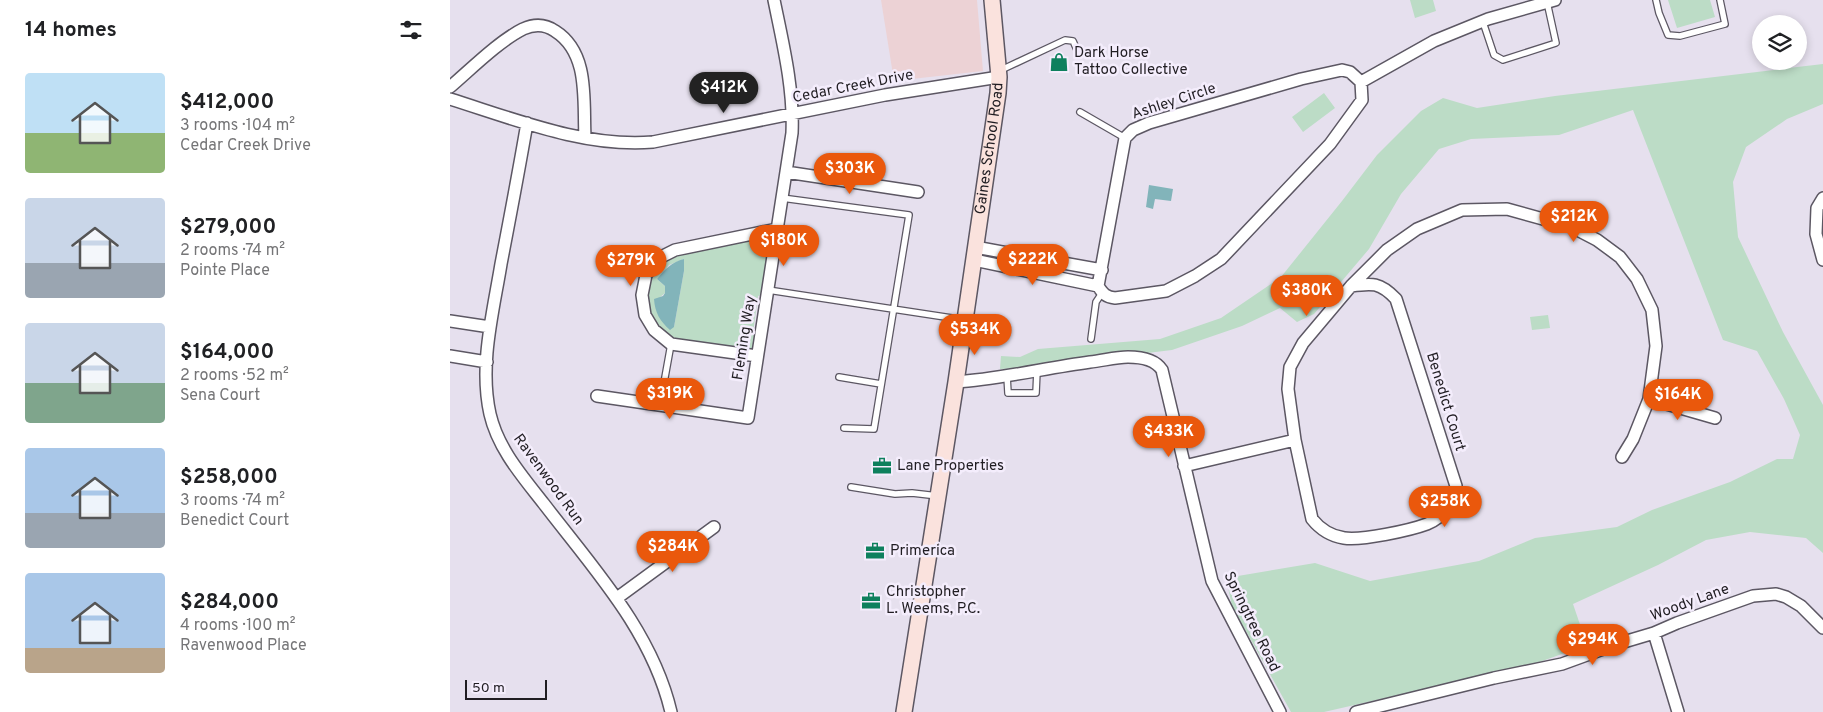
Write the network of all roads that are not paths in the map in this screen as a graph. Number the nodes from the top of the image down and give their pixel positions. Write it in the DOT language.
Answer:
graph roads {
  1 [pos="774,0"];
  2 [pos="992,0"];
  3 [pos="1656,0"];
  4 [pos="1720,0"];
  5 [pos="1551,1"];
  6 [pos="1483,22"];
  7 [pos="1077,50"];
  8 [pos="999,74"];
  9 [pos="1361,82"];
  10 [pos="450,87"];
  11 [pos="450,99"];
  12 [pos="1080,112"];
  13 [pos="793,113"];
  14 [pos="527,123"];
  15 [pos="585,137"];
  16 [pos="1125,138"];
  17 [pos="786,172"];
  18 [pos="918,192"];
  19 [pos="782,198"];
  20 [pos="1823,198"];
  21 [pos="777,229"];
  22 [pos="974,253"];
  23 [pos="1823,260"];
  24 [pos="1102,270"];
  25 [pos="1351,286"];
  26 [pos="768,290"];
  27 [pos="1100,290"];
  28 [pos="893,309"];
  29 [pos="964,320"];
  30 [pos="450,321"];
  31 [pos="490,327"];
  32 [pos="1090,339"];
  33 [pos="671,344"];
  34 [pos="450,356"];
  35 [pos="757,356"];
  36 [pos="487,362"];
  37 [pos="1037,371"];
  38 [pos="1007,376"];
  39 [pos="839,377"];
  40 [pos="956,382"];
  41 [pos="881,384"];
  42 [pos="597,396"];
  43 [pos="1649,399"];
  44 [pos="660,405"];
  45 [pos="1715,418"];
  46 [pos="844,428"];
  47 [pos="1295,440"];
  48 [pos="1622,457"];
  49 [pos="1184,466"];
  50 [pos="851,487"];
  51 [pos="938,496"];
  52 [pos="714,527"];
  53 [pos="617,598"];
  54 [pos="1823,628"];
  55 [pos="1654,633"];
  56 [pos="670,712"];
  57 [pos="904,712"];
  58 [pos="1280,712"];
  59 [pos="1356,712"];
  60 [pos="1678,712"];
  1 -- 13 [label="street, Fleming Way"];
  2 -- 8 [label="main road, Gaines School Road"];
  3 -- 4 [label="lane"];
  5 -- 6 [label="street"];
  5 -- 6 [label="lane"];
  6 -- 9 [label="street"];
  7 -- 8 [label="lane"];
  8 -- 13 [label="street, Cedar Creek Drive"];
  8 -- 22 [label="main road, Gaines School Road"];
  9 -- 16 [label="street, Ashley Circle"];
  9 -- 27 [label="street"];
  10 -- 15 [label="street"];
  11 -- 14 [label="street, Cedar Creek Drive"];
  12 -- 16 [label="lane"];
  13 -- 15 [label="street, Cedar Creek Drive"];
  13 -- 17 [label="street, Fleming Way"];
  14 -- 15 [label="street, Cedar Creek Drive"];
  14 -- 31 [label="street, Ravenwood Run"];
  16 -- 24 [label="street, Ashley Circle"];
  17 -- 18 [label="street"];
  17 -- 19 [label="street, Fleming Way"];
  19 -- 21 [label="street, Fleming Way"];
  19 -- 28 [label="lane"];
  20 -- 23 [label="street"];
  21 -- 26 [label="street, Fleming Way"];
  21 -- 33 [label="street"];
  22 -- 24 [label="street"];
  22 -- 27 [label="street"];
  22 -- 29 [label="main road, Gaines School Road"];
  24 -- 27 [label="street, Ashley Circle"];
  25 -- 43 [label="street"];
  25 -- 47 [label="street, Benedict Court"];
  25 -- 47 [label="street, Benedict Court"];
  26 -- 28 [label="lane"];
  26 -- 35 [label="street, Fleming Way"];
  27 -- 32 [label="lane"];
  28 -- 29 [label="lane"];
  28 -- 41 [label="lane"];
  29 -- 40 [label="main road, Gaines School Road"];
  30 -- 31 [label="street"];
  31 -- 36 [label="street, Ravenwood Run"];
  33 -- 35 [label="street"];
  33 -- 44 [label="lane"];
  34 -- 36 [label="street"];
  35 -- 44 [label="street, Fleming Way"];
  36 -- 53 [label="street, Ravenwood Run"];
  37 -- 38 [label="street, Springtree Road"];
  37 -- 38 [label="lane"];
  37 -- 49 [label="street, Springtree Road"];
  38 -- 40 [label="street, Springtree Road"];
  39 -- 41 [label="lane"];
  40 -- 51 [label="main road, Gaines School Road"];
  41 -- 46 [label="lane"];
  42 -- 44 [label="street"];
  43 -- 45 [label="street"];
  43 -- 48 [label="street"];
  47 -- 49 [label="street"];
  49 -- 58 [label="street, Springtree Road"];
  50 -- 51 [label="lane"];
  51 -- 57 [label="main road, Gaines School Road"];
  52 -- 53 [label="street"];
  53 -- 56 [label="street, Ravenwood Run"];
  54 -- 55 [label="street, Woody Lane"];
  55 -- 59 [label="street, Woody Lane"];
  55 -- 60 [label="street"];
}
